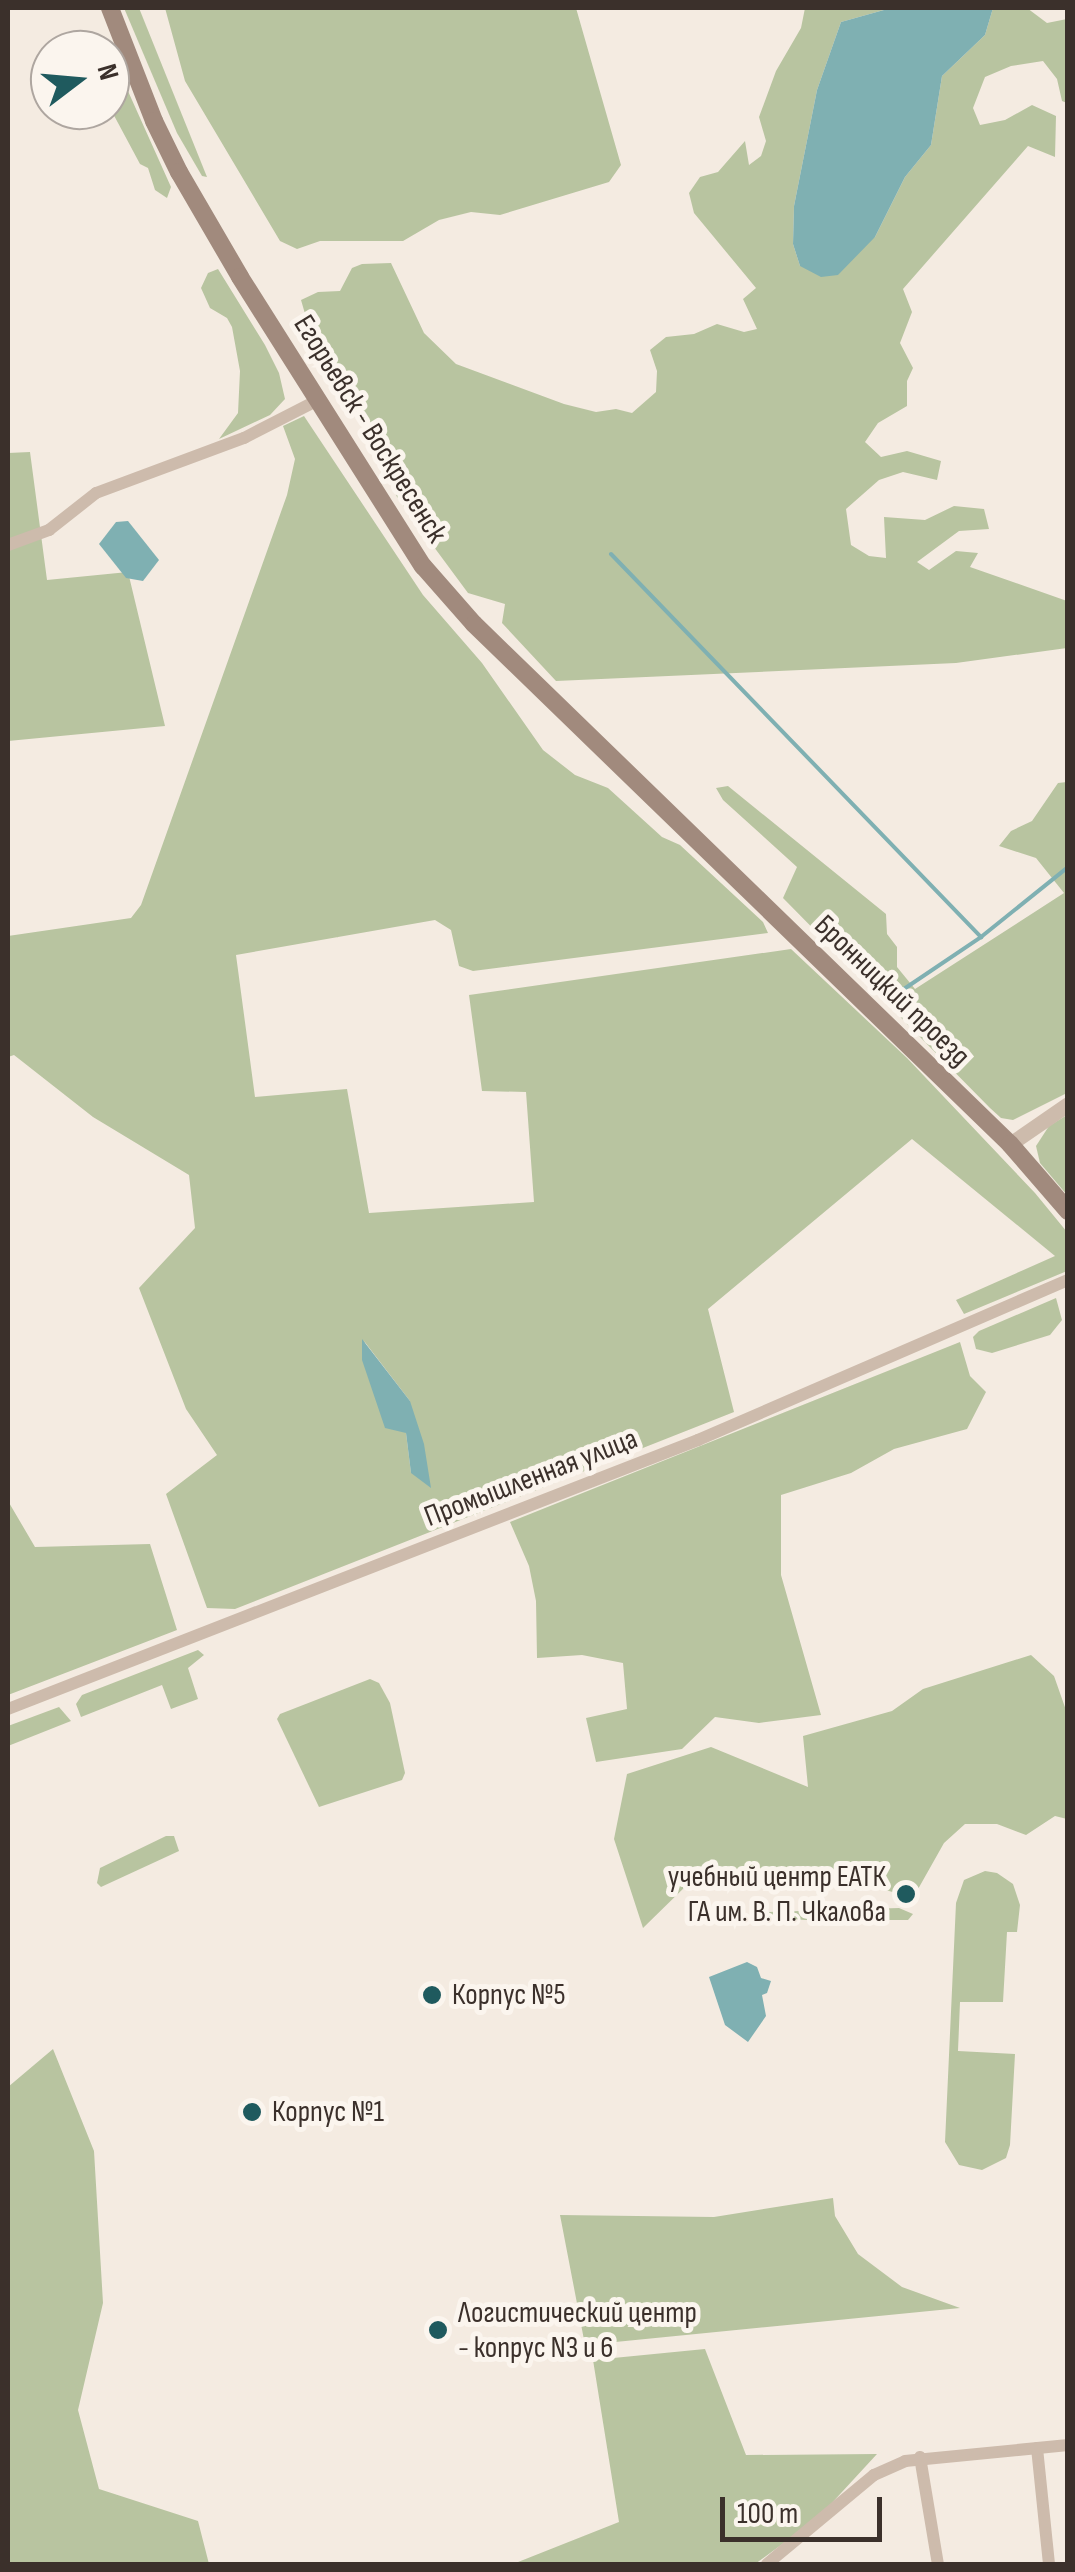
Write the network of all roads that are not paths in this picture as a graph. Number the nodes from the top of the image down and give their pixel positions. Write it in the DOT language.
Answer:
graph roads {
  1 [pos="110,8"];
  2 [pos="318,400"];
  3 [pos="8,544"];
  4 [pos="672,817"];
  5 [pos="1068,1104"];
  6 [pos="1010,1144"];
  7 [pos="1068,1211"];
  8 [pos="1068,1280"];
  9 [pos="8,1709"];
  10 [pos="1068,2445"];
  11 [pos="1036,2448"];
  12 [pos="920,2457"];
  13 [pos="767,2564"];
  14 [pos="938,2564"];
  15 [pos="1048,2564"];
  1 -- 2 [label="main road, Егорьевск - Воскресенск"];
  2 -- 3 [label="street"];
  2 -- 4 [label="main road, Егорьевск - Воскресенск"];
  4 -- 6 [label="main road, Бронницкий проезд"];
  5 -- 6 [label="street"];
  6 -- 7 [label="main road, Бронницкий проезд"];
  8 -- 9 [label="street, Промышленная улица"];
  10 -- 11 [label="street"];
  11 -- 12 [label="street"];
  11 -- 15 [label="street"];
  12 -- 13 [label="street"];
  12 -- 14 [label="street"];
}
